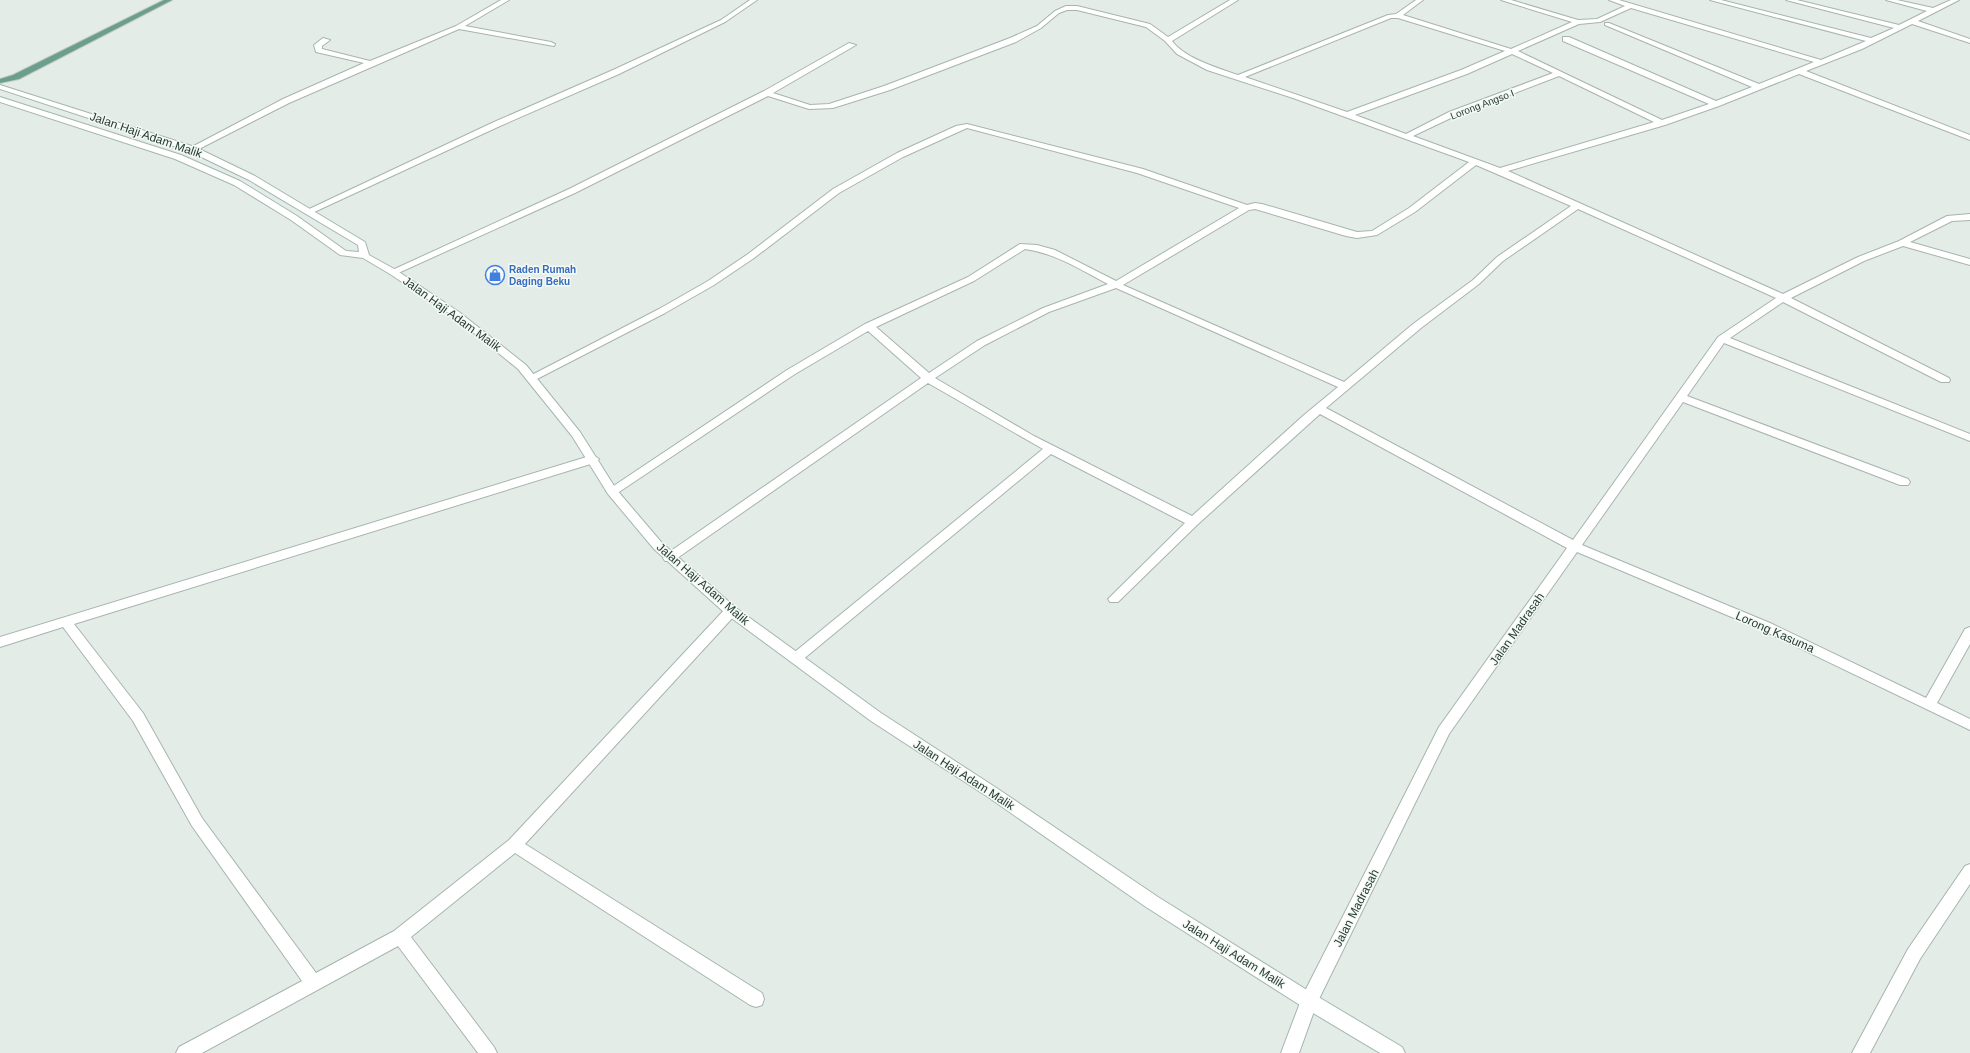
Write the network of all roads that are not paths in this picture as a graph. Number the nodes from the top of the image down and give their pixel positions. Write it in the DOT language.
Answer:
graph roads {
  1 [pos="169,0"];
  2 [pos="506,0"];
  3 [pos="754,0"];
  4 [pos="1234,0"];
  5 [pos="1420,0"];
  6 [pos="1504,0"];
  7 [pos="1612,0"];
  8 [pos="1713,0"];
  9 [pos="1789,0"];
  10 [pos="1889,0"];
  11 [pos="1956,0"];
  12 [pos="1632,5"];
  13 [pos="1935,11"];
  14 [pos="1398,16"];
  15 [pos="1911,21"];
  16 [pos="1578,22"];
  17 [pos="1607,24"];
  18 [pos="458,26"];
  19 [pos="1900,27"];
  20 [pos="1566,39"];
  21 [pos="326,40"];
  22 [pos="1168,40"];
  23 [pos="1870,40"];
  24 [pos="1970,41"];
  25 [pos="551,44"];
  26 [pos="852,45"];
  27 [pos="1512,51"];
  28 [pos="1821,62"];
  29 [pos="371,63"];
  30 [pos="1799,70"];
  31 [pos="1561,73"];
  32 [pos="1239,77"];
  33 [pos="1,86"];
  34 [pos="1759,87"];
  35 [pos="767,93"];
  36 [pos="0,99"];
  37 [pos="1716,104"];
  38 [pos="1347,115"];
  39 [pos="1662,123"];
  40 [pos="1405,137"];
  41 [pos="1970,138"];
  42 [pos="192,149"];
  43 [pos="1475,162"];
  44 [pos="1500,171"];
  45 [pos="1577,206"];
  46 [pos="1246,208"];
  47 [pos="309,211"];
  48 [pos="1970,217"];
  49 [pos="1902,243"];
  50 [pos="366,256"];
  51 [pos="1970,262"];
  52 [pos="393,272"];
  53 [pos="1116,285"];
  54 [pos="1783,298"];
  55 [pos="869,326"];
  56 [pos="1722,339"];
  57 [pos="531,378"];
  58 [pos="928,378"];
  59 [pos="1945,380"];
  60 [pos="1346,387"];
  61 [pos="1681,398"];
  62 [pos="1319,409"];
  63 [pos="1970,438"];
  64 [pos="1051,448"];
  65 [pos="594,459"];
  66 [pos="1904,482"];
  67 [pos="612,491"];
  68 [pos="1193,522"];
  69 [pos="1576,547"];
  70 [pos="669,558"];
  71 [pos="1114,599"];
  72 [pos="731,611"];
  73 [pos="66,622"];
  74 [pos="1970,632"];
  75 [pos="0,642"];
  76 [pos="796,658"];
  77 [pos="1929,705"];
  78 [pos="1970,725"];
  79 [pos="514,845"];
  80 [pos="1970,871"];
  81 [pos="400,936"];
  82 [pos="312,982"];
  83 [pos="756,999"];
  84 [pos="1309,1001"];
  85 [pos="185,1053"];
  86 [pos="488,1053"];
  87 [pos="1290,1053"];
  88 [pos="1396,1053"];
  89 [pos="1861,1053"];
  1 -- 33 [label="main road"];
  2 -- 18 [label="street"];
  3 -- 47 [label="street"];
  4 -- 22 [label="street"];
  5 -- 14 [label="street"];
  6 -- 16 [label="street"];
  7 -- 12 [label="street"];
  8 -- 23 [label="street"];
  9 -- 19 [label="street"];
  10 -- 13 [label="street"];
  11 -- 13 [label="street"];
  12 -- 16 [label="street"];
  12 -- 28 [label="street"];
  13 -- 15 [label="street"];
  14 -- 27 [label="street"];
  14 -- 32 [label="street"];
  15 -- 19 [label="street"];
  15 -- 24 [label="street"];
  16 -- 27 [label="street"];
  17 -- 34 [label="street"];
  18 -- 25 [label="street"];
  18 -- 29 [label="street"];
  19 -- 23 [label="street"];
  20 -- 37 [label="street"];
  21 -- 29 [label="street"];
  22 -- 32 [label="street"];
  22 -- 35 [label="street"];
  23 -- 28 [label="street"];
  26 -- 35 [label="street"];
  27 -- 31 [label="street"];
  27 -- 38 [label="street"];
  28 -- 30 [label="street"];
  29 -- 42 [label="street"];
  30 -- 34 [label="street"];
  30 -- 41 [label="street"];
  31 -- 39 [label="street"];
  31 -- 40 [label="street, Lorong Angso I"];
  32 -- 38 [label="street"];
  33 -- 42 [label="street, Jalan Haji Adam Malik"];
  34 -- 37 [label="street"];
  35 -- 52 [label="street"];
  36 -- 50 [label="street"];
  37 -- 39 [label="street"];
  38 -- 40 [label="street"];
  39 -- 44 [label="street"];
  40 -- 43 [label="street"];
  42 -- 47 [label="street, Jalan Haji Adam Malik"];
  43 -- 44 [label="street"];
  43 -- 46 [label="street"];
  44 -- 45 [label="street"];
  45 -- 54 [label="street"];
  45 -- 60 [label="street"];
  46 -- 53 [label="street"];
  46 -- 57 [label="street"];
  47 -- 50 [label="street, Jalan Haji Adam Malik"];
  48 -- 49 [label="street, Jalan Madrasah"];
  49 -- 51 [label="street"];
  49 -- 54 [label="street, Jalan Madrasah"];
  50 -- 52 [label="street, Jalan Haji Adam Malik"];
  52 -- 57 [label="street, Jalan Haji Adam Malik"];
  53 -- 55 [label="street"];
  53 -- 58 [label="street"];
  53 -- 60 [label="street"];
  54 -- 56 [label="street, Jalan Madrasah"];
  54 -- 59 [label="street"];
  55 -- 58 [label="street"];
  55 -- 67 [label="street"];
  56 -- 61 [label="street, Jalan Madrasah"];
  56 -- 63 [label="street"];
  57 -- 65 [label="street, Jalan Haji Adam Malik"];
  58 -- 64 [label="street"];
  58 -- 70 [label="street"];
  60 -- 62 [label="street"];
  61 -- 66 [label="street"];
  61 -- 69 [label="street, Jalan Madrasah"];
  62 -- 68 [label="street"];
  62 -- 69 [label="street, Lorong Kasuma"];
  64 -- 68 [label="street"];
  64 -- 76 [label="street"];
  65 -- 67 [label="street, Jalan Haji Adam Malik"];
  65 -- 73 [label="street"];
  67 -- 70 [label="street, Jalan Haji Adam Malik"];
  68 -- 71 [label="street"];
  69 -- 77 [label="street, Lorong Kasuma"];
  69 -- 84 [label="street, Jalan Madrasah"];
  70 -- 72 [label="street, Jalan Haji Adam Malik"];
  72 -- 76 [label="street, Jalan Haji Adam Malik"];
  72 -- 79 [label="street"];
  73 -- 75 [label="street"];
  73 -- 82 [label="street"];
  74 -- 77 [label="street"];
  76 -- 84 [label="street, Jalan Haji Adam Malik"];
  77 -- 78 [label="street, Lorong Kasuma"];
  79 -- 81 [label="street"];
  79 -- 83 [label="street"];
  80 -- 89 [label="street"];
  81 -- 82 [label="street"];
  81 -- 86 [label="street"];
  82 -- 85 [label="street"];
  84 -- 87 [label="street, Jalan Madrasah"];
  84 -- 88 [label="street, Jalan Haji Adam Malik"];
}
